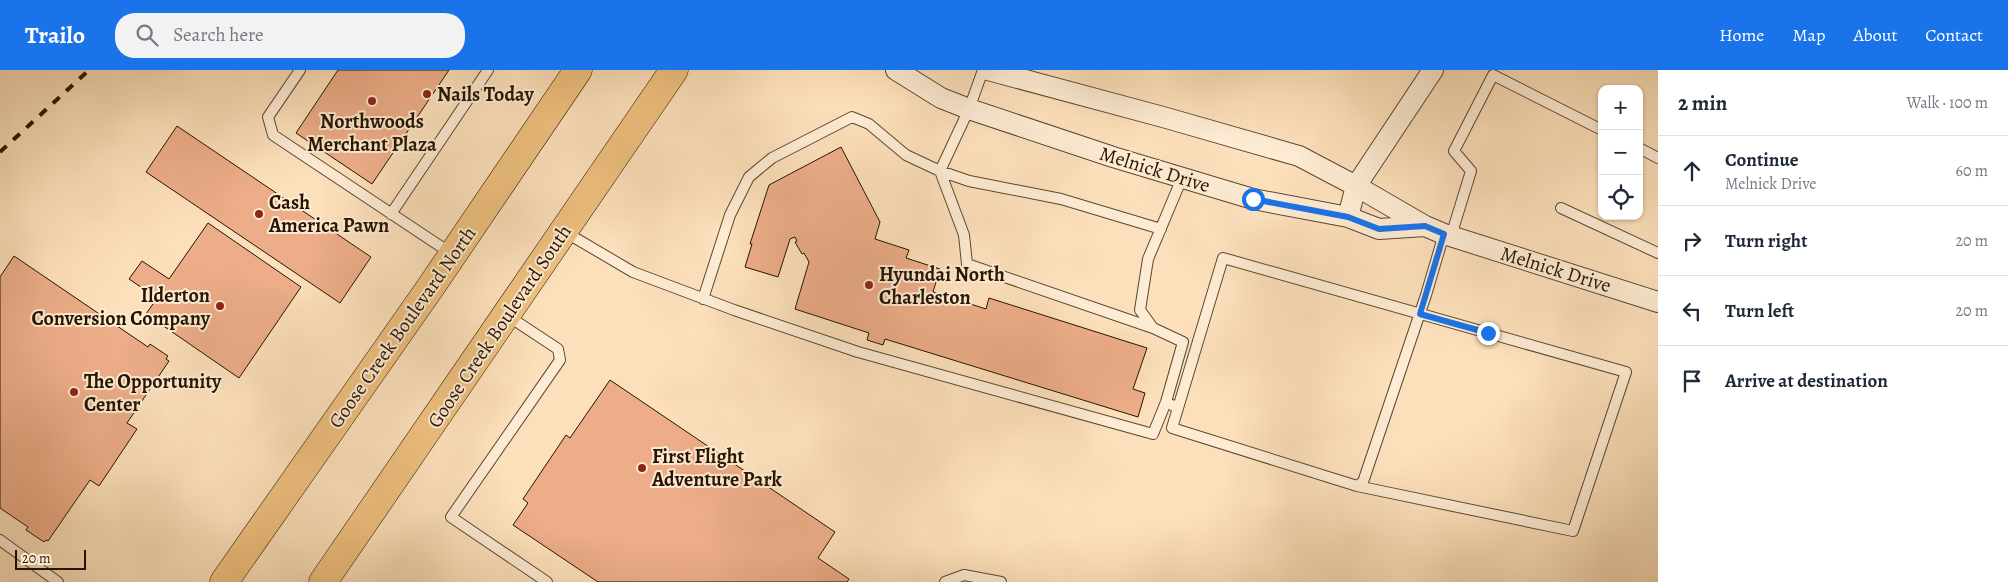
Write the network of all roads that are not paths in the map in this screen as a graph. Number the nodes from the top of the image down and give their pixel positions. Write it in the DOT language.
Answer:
graph roads {
  1 [pos="300,70"];
  2 [pos="488,70"];
  3 [pos="578,70"];
  4 [pos="674,70"];
  5 [pos="896,70"];
  6 [pos="983,70"];
  7 [pos="988,70"];
  8 [pos="1433,70"];
  9 [pos="969,109"];
  10 [pos="1598,128"];
  11 [pos="1643,150"];
  12 [pos="1658,158"];
  13 [pos="940,171"];
  14 [pos="1182,178"];
  15 [pos="1356,186"];
  16 [pos="1561,208"];
  17 [pos="391,214"];
  18 [pos="1348,217"];
  19 [pos="1425,226"];
  20 [pos="1161,229"];
  21 [pos="564,231"];
  22 [pos="1448,235"];
  23 [pos="1658,253"];
  24 [pos="453,255"];
  25 [pos="703,299"];
  26 [pos="1658,302"];
  27 [pos="1420,314"];
  28 [pos="507,315"];
  29 [pos="1153,328"];
  30 [pos="1166,402"];
  31 [pos="1178,408"];
  32 [pos="1357,486"];
  33 [pos="0,540"];
  34 [pos="58,582"];
  35 [pos="224,582"];
  36 [pos="323,582"];
  37 [pos="547,582"];
  38 [pos="945,582"];
  39 [pos="1001,582"];
  1 -- 17 [label="lane"];
  2 -- 17 [label="lane"];
  3 -- 24 [label="highway, Goose Creek Boulevard North"];
  4 -- 21 [label="highway, Goose Creek Boulevard South"];
  5 -- 9 [label="street, Melnick Drive"];
  6 -- 9 [label="lane"];
  7 -- 15 [label="street, Melnick Drive"];
  8 -- 15 [label="street"];
  9 -- 13 [label="lane"];
  9 -- 14 [label="street, Melnick Drive"];
  10 -- 22 [label="lane"];
  11 -- 12 [label="lane"];
  13 -- 20 [label="lane"];
  13 -- 25 [label="lane"];
  13 -- 29 [label="lane"];
  14 -- 18 [label="street, Melnick Drive"];
  14 -- 20 [label="lane"];
  15 -- 18 [label="street"];
  15 -- 19 [label="street, Melnick Drive"];
  16 -- 23 [label="lane"];
  17 -- 24 [label="lane"];
  18 -- 19 [label="street, Melnick Drive"];
  19 -- 22 [label="street, Melnick Drive"];
  20 -- 29 [label="lane"];
  21 -- 25 [label="lane"];
  21 -- 28 [label="highway, Goose Creek Boulevard South"];
  22 -- 26 [label="street, Melnick Drive"];
  22 -- 27 [label="lane"];
  24 -- 35 [label="highway, Goose Creek Boulevard North"];
  25 -- 30 [label="lane"];
  27 -- 31 [label="lane"];
  27 -- 32 [label="lane"];
  27 -- 32 [label="lane"];
  28 -- 36 [label="highway, Goose Creek Boulevard South"];
  28 -- 37 [label="lane"];
  29 -- 30 [label="lane"];
  30 -- 31 [label="lane"];
  31 -- 32 [label="lane"];
  33 -- 34 [label="lane"];
  38 -- 39 [label="lane"];
}
